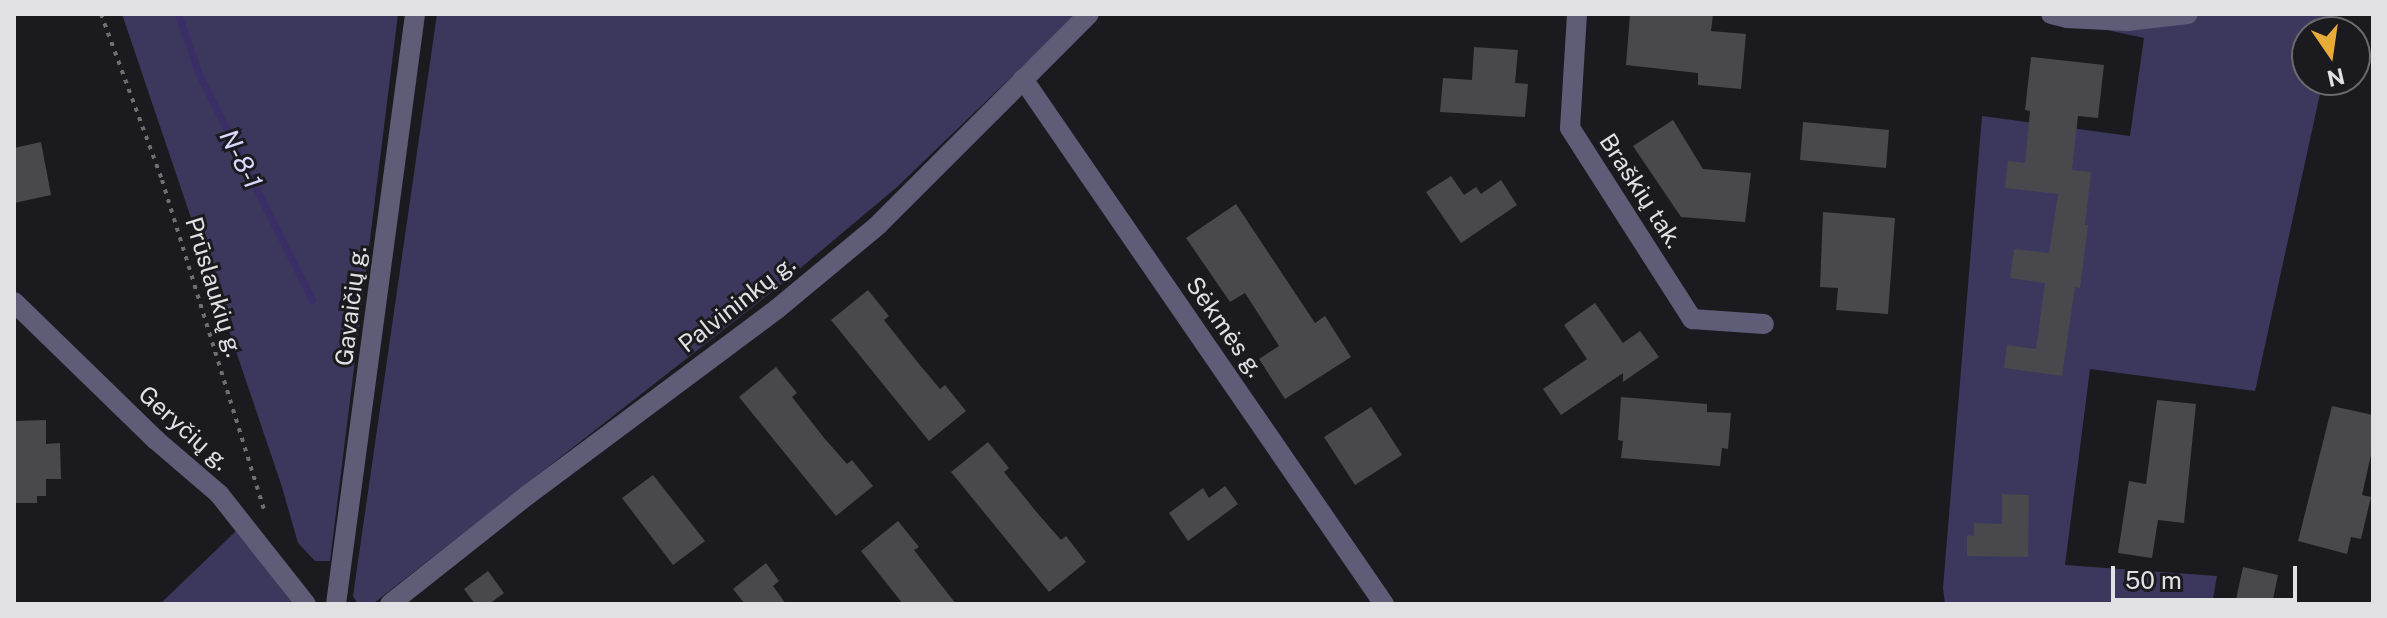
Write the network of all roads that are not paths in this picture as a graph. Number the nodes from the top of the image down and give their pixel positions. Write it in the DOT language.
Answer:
graph roads {
  1 [pos="415,14"];
  2 [pos="1089,14"];
  3 [pos="1577,14"];
  4 [pos="2051,14"];
  5 [pos="2188,14"];
  6 [pos="1023,79"];
  7 [pos="14,302"];
  8 [pos="1764,324"];
  9 [pos="306,604"];
  10 [pos="336,604"];
  11 [pos="390,604"];
  12 [pos="1384,604"];
  1 -- 10 [label="street, Gavaičių g."];
  2 -- 6 [label="street, Palvininkų g."];
  3 -- 8 [label="street, Braškių tak."];
  4 -- 5 [label="street"];
  6 -- 11 [label="street, Palvininkų g."];
  6 -- 12 [label="street, Sėkmės g."];
  7 -- 9 [label="street, Geryčių g."];
}
